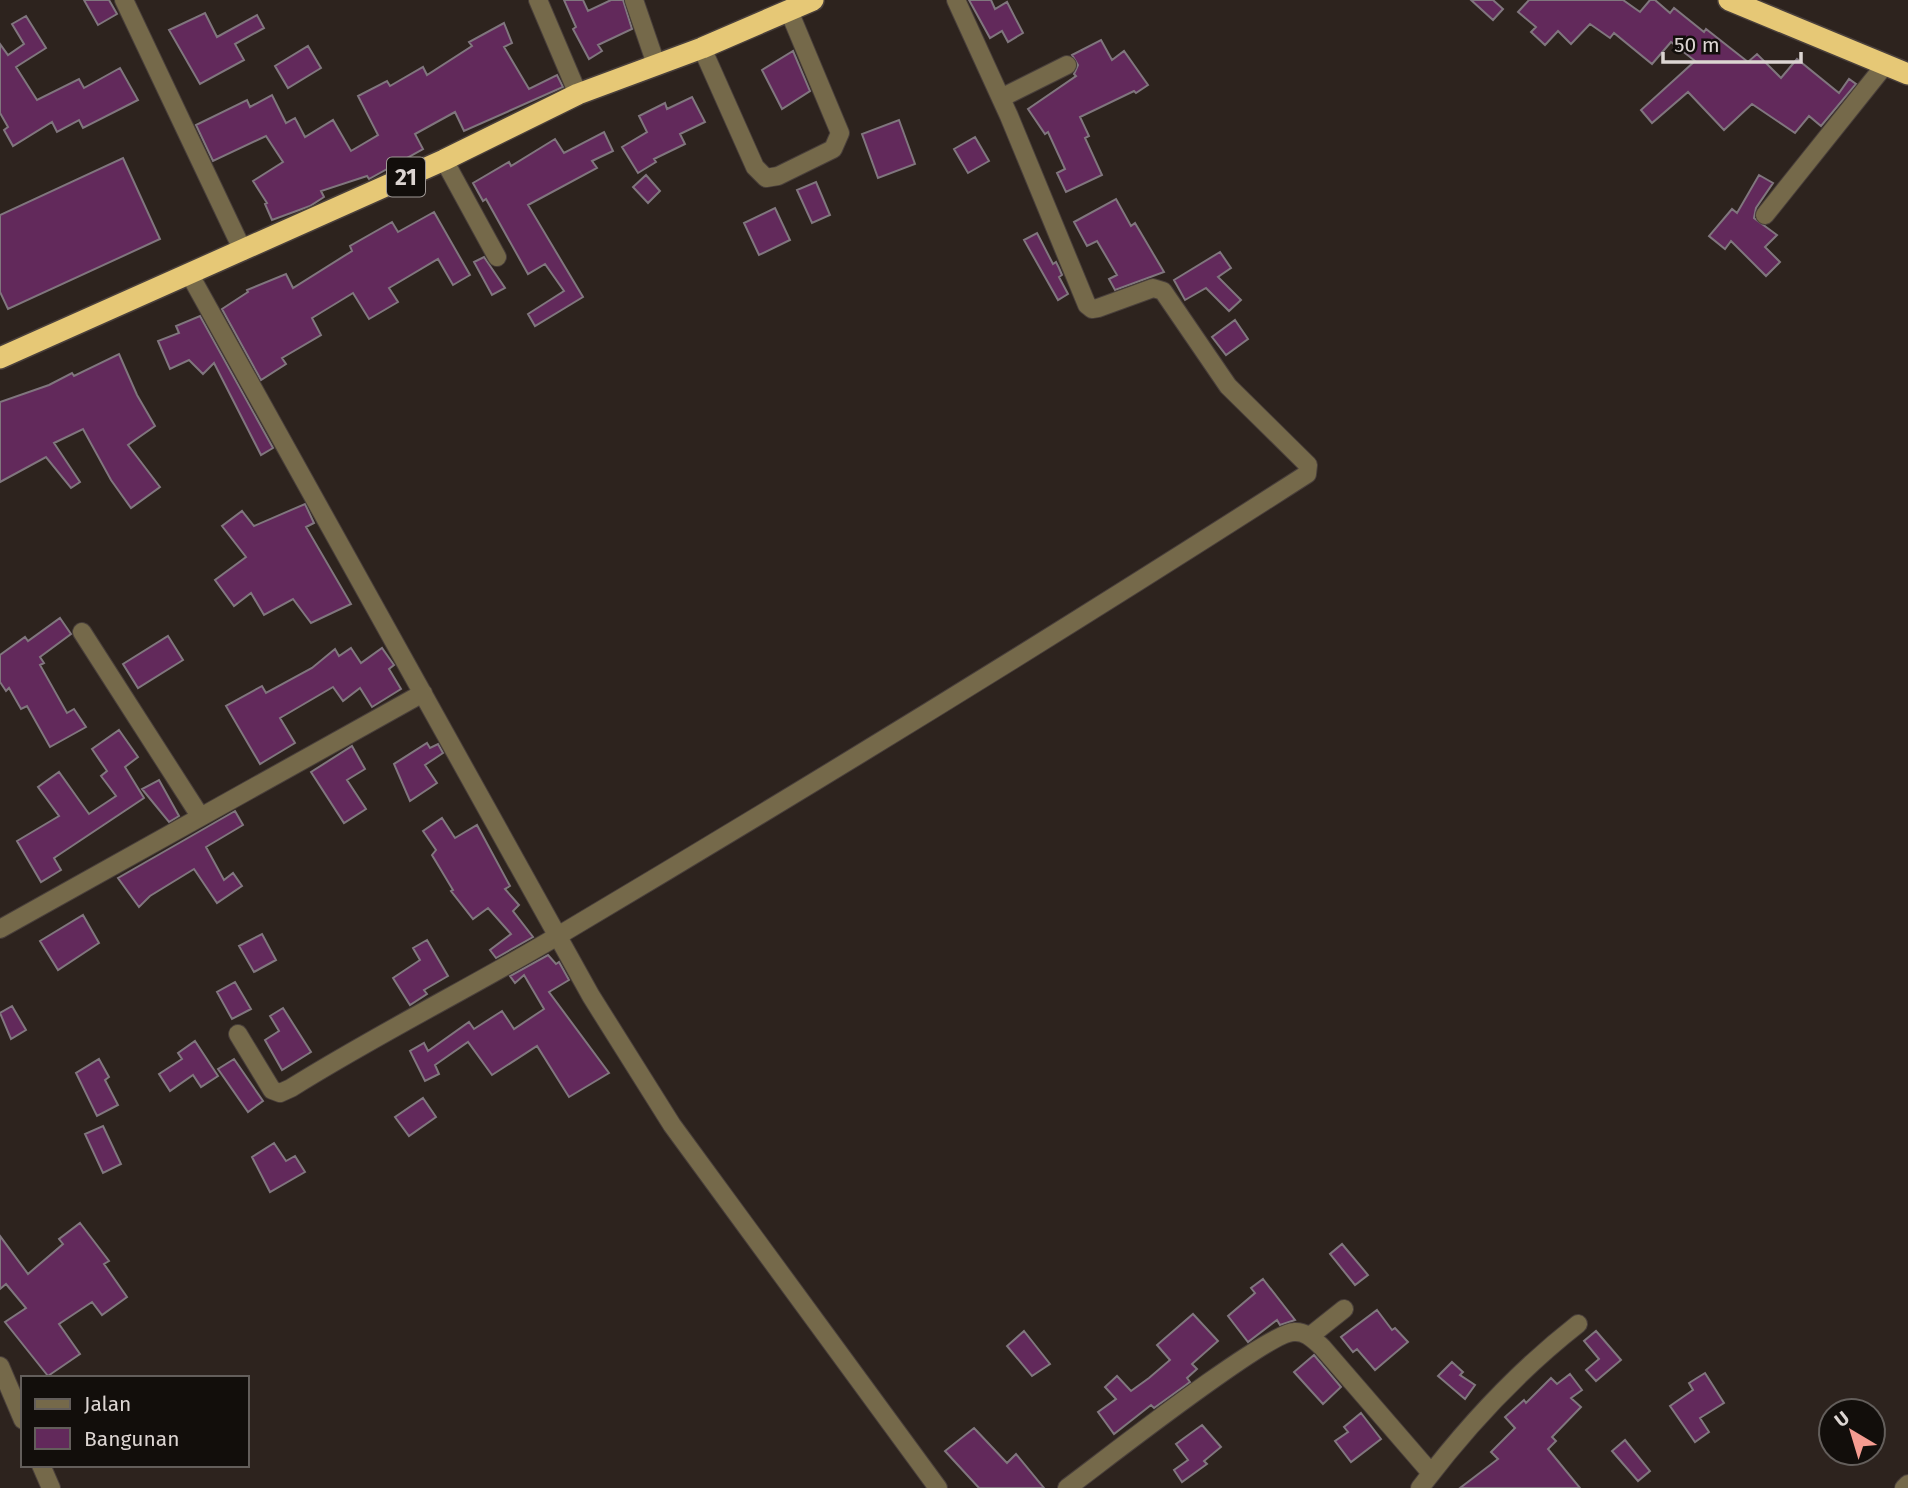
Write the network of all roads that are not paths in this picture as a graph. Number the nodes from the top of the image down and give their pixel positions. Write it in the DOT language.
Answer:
graph roads {
  1 [pos="125,0"];
  2 [pos="538,0"];
  3 [pos="634,0"];
  4 [pos="813,0"];
  5 [pos="956,0"];
  6 [pos="1729,0"];
  7 [pos="789,11"];
  8 [pos="702,48"];
  9 [pos="656,64"];
  10 [pos="1067,65"];
  11 [pos="1885,65"];
  12 [pos="1908,74"];
  13 [pos="578,94"];
  14 [pos="1001,99"];
  15 [pos="444,160"];
  16 [pos="1765,215"];
  17 [pos="243,251"];
  18 [pos="498,257"];
  19 [pos="190,275"];
  20 [pos="0,358"];
  21 [pos="82,632"];
  22 [pos="423,693"];
  23 [pos="200,816"];
  24 [pos="0,929"];
  25 [pos="558,936"];
  26 [pos="238,1034"];
  27 [pos="1344,1309"];
  28 [pos="1578,1324"];
  29 [pos="1310,1336"];
  30 [pos="0,1366"];
  31 [pos="21,1415"];
  32 [pos="42,1467"];
  33 [pos="1431,1473"];
  34 [pos="1908,1484"];
  35 [pos="51,1488"];
  36 [pos="938,1488"];
  37 [pos="1067,1488"];
  38 [pos="1420,1488"];
  39 [pos="1904,1488"];
  1 -- 17 [label="street"];
  2 -- 13 [label="street"];
  3 -- 9 [label="street"];
  4 -- 7 [label="highway, 21"];
  5 -- 14 [label="street"];
  6 -- 11 [label="highway"];
  7 -- 8 [label="highway, 21"];
  7 -- 8 [label="street"];
  8 -- 9 [label="highway, 21"];
  9 -- 13 [label="highway, 21"];
  10 -- 14 [label="street"];
  11 -- 12 [label="highway"];
  11 -- 16 [label="street"];
  13 -- 15 [label="highway, 21"];
  14 -- 25 [label="street"];
  15 -- 17 [label="highway, 21"];
  15 -- 18 [label="street"];
  17 -- 19 [label="highway, 21"];
  19 -- 20 [label="highway, 21"];
  19 -- 22 [label="street"];
  21 -- 23 [label="street"];
  22 -- 23 [label="street"];
  22 -- 25 [label="street"];
  23 -- 24 [label="street"];
  25 -- 26 [label="street"];
  25 -- 36 [label="street"];
  27 -- 29 [label="street"];
  28 -- 33 [label="street"];
  29 -- 33 [label="street"];
  29 -- 37 [label="street"];
  30 -- 31 [label="street"];
  32 -- 35 [label="street"];
  33 -- 38 [label="street"];
  34 -- 39 [label="street"];
}
